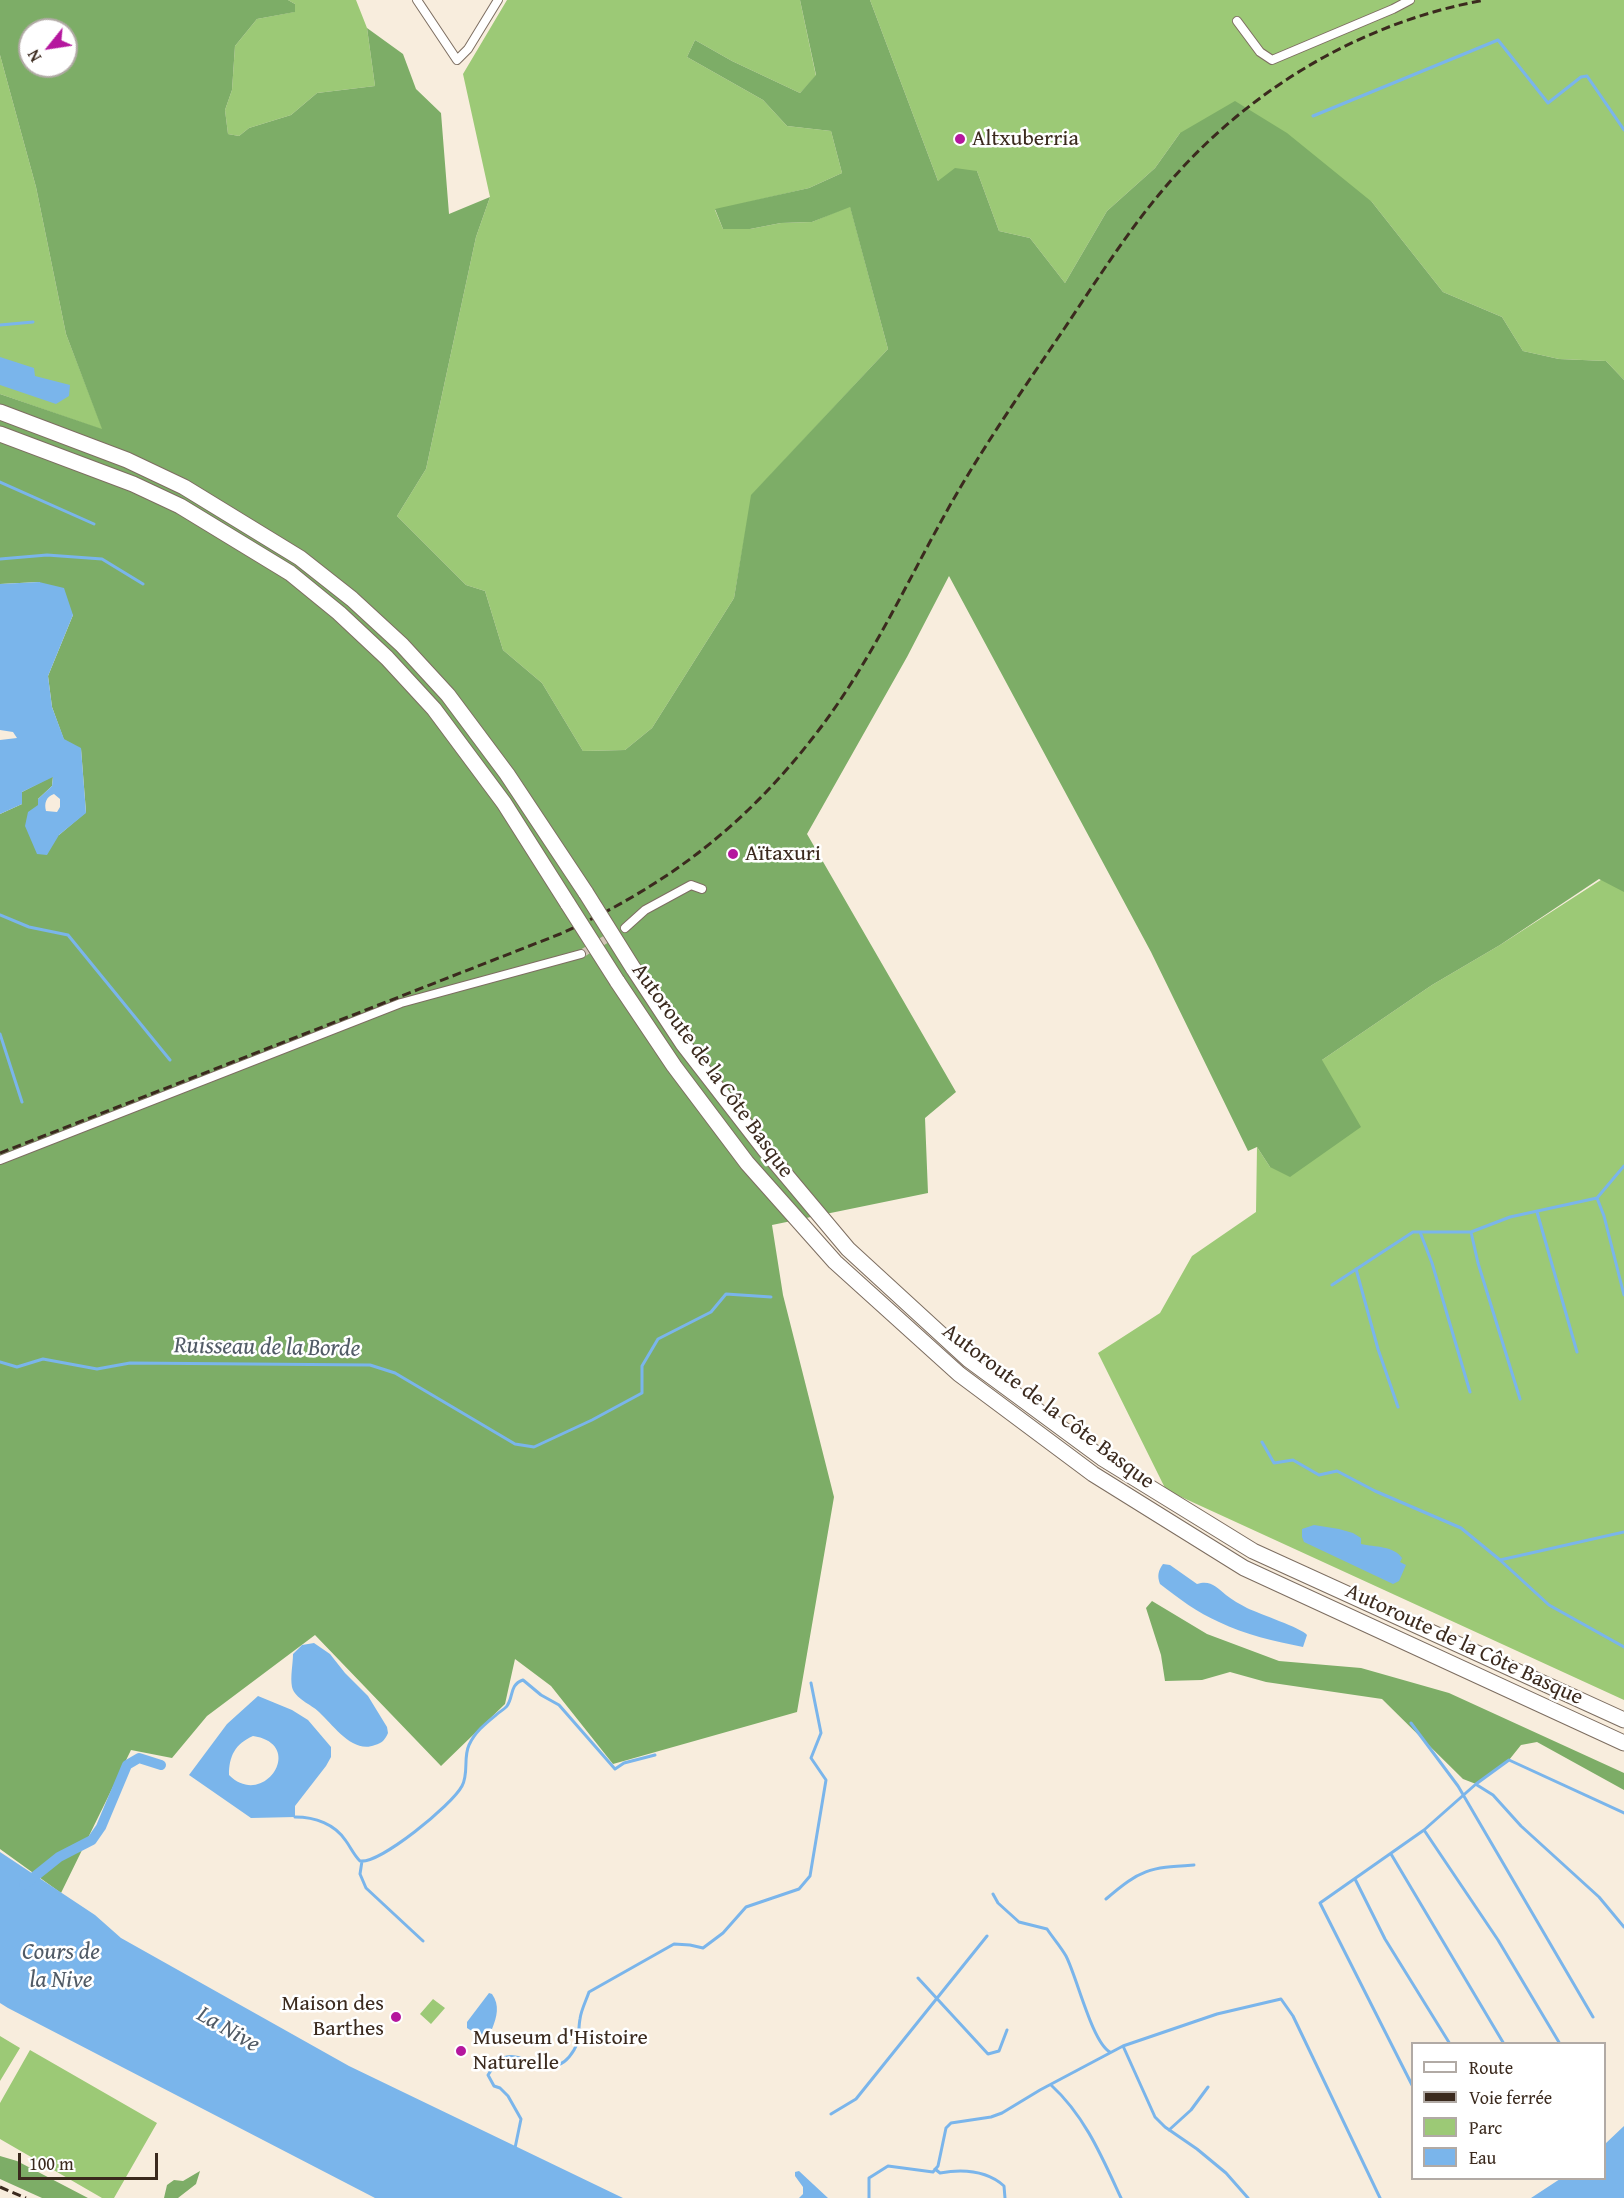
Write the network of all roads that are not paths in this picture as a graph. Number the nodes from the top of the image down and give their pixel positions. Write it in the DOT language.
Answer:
graph roads {
  1 [pos="417,0"];
  2 [pos="498,0"];
  3 [pos="1410,0"];
  4 [pos="1238,21"];
  5 [pos="0,412"];
  6 [pos="0,434"];
  7 [pos="702,889"];
  8 [pos="625,928"];
  9 [pos="581,954"];
  10 [pos="0,1160"];
  11 [pos="1624,1720"];
  12 [pos="1624,1743"];
  1 -- 2 [label="street"];
  3 -- 4 [label="street"];
  5 -- 11 [label="highway, Autoroute de la Côte Basque, bridge"];
  6 -- 12 [label="highway, Autoroute de la Côte Basque, bridge"];
  7 -- 8 [label="street"];
  9 -- 10 [label="street"];
}
